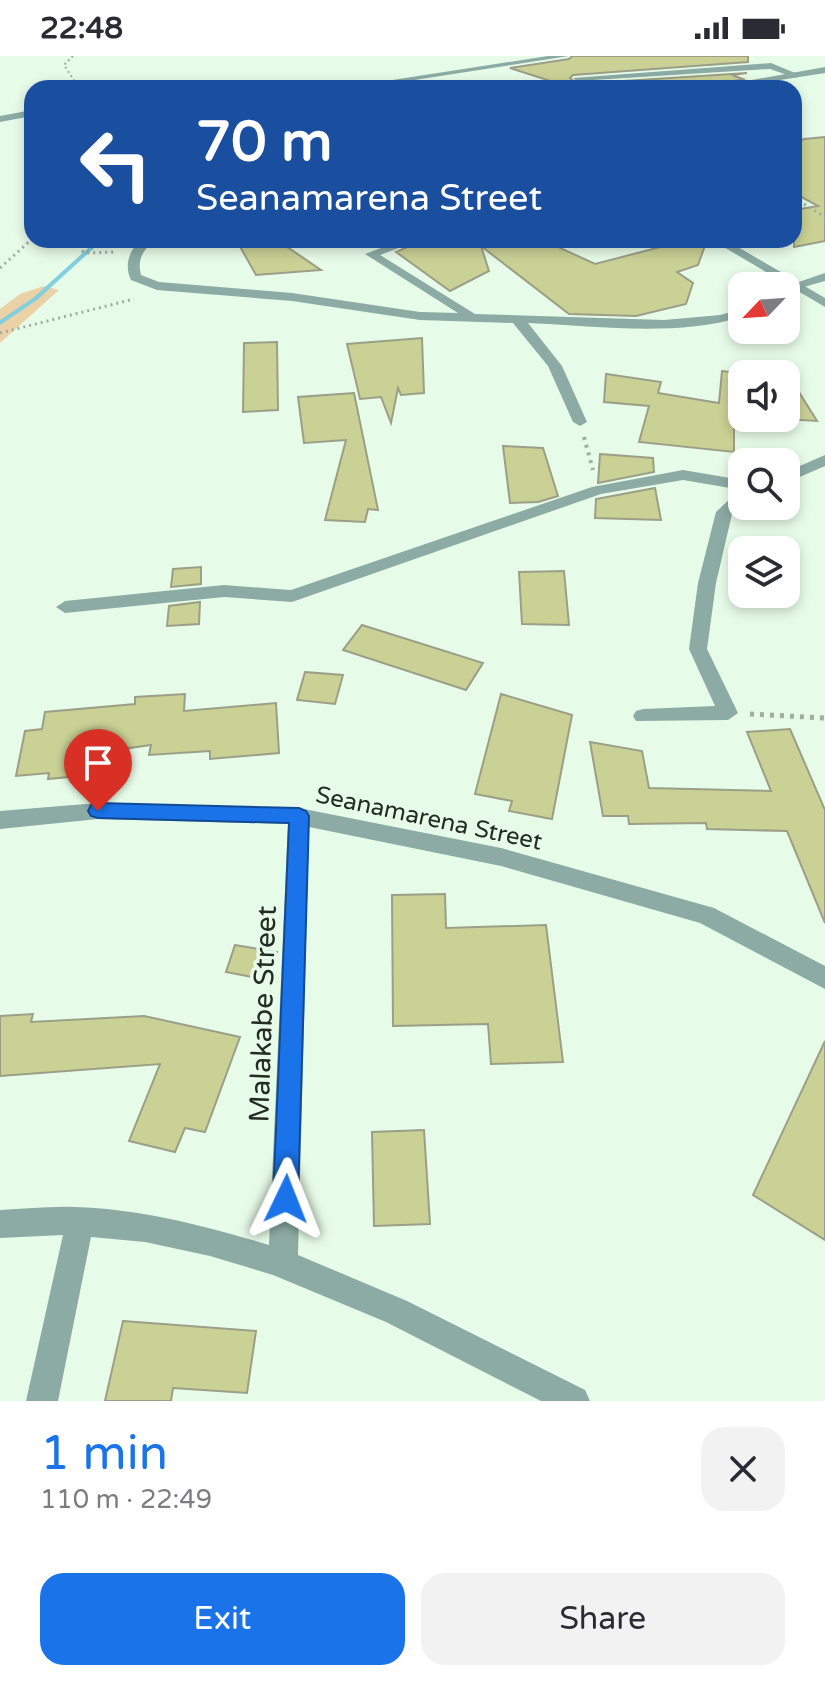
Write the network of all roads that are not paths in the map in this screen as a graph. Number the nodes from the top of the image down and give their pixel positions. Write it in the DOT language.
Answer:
graph roads {
  1 [pos="565,56"];
  2 [pos="825,70"];
  3 [pos="796,75"];
  4 [pos="577,78"];
  5 [pos="400,80"];
  6 [pos="763,80"];
  7 [pos="24,114"];
  8 [pos="0,119"];
  9 [pos="140,248"];
  10 [pos="389,248"];
  11 [pos="731,248"];
  12 [pos="770,272"];
  13 [pos="825,277"];
  14 [pos="800,284"];
  15 [pos="800,290"];
  16 [pos="809,294"];
  17 [pos="800,297"];
  18 [pos="825,303"];
  19 [pos="469,315"];
  20 [pos="728,317"];
  21 [pos="516,318"];
  22 [pos="580,422"];
  23 [pos="825,460"];
  24 [pos="800,472"];
  25 [pos="728,484"];
  26 [pos="728,508"];
  27 [pos="65,607"];
  28 [pos="643,716"];
  29 [pos="299,816"];
  30 [pos="0,820"];
  31 [pos="825,978"];
  32 [pos="80,1221"];
  33 [pos="0,1224"];
  34 [pos="283,1262"];
  35 [pos="42,1401"];
  36 [pos="574,1401"];
  1 -- 5 [label="street"];
  2 -- 3 [label="street"];
  3 -- 4 [label="street"];
  3 -- 6 [label="street"];
  7 -- 8 [label="street"];
  9 -- 19 [label="street"];
  10 -- 19 [label="street"];
  11 -- 12 [label="street"];
  13 -- 14 [label="street"];
  15 -- 16 [label="street"];
  16 -- 17 [label="street"];
  16 -- 18 [label="street"];
  19 -- 21 [label="street"];
  20 -- 21 [label="street"];
  21 -- 22 [label="street"];
  23 -- 24 [label="street"];
  25 -- 27 [label="street"];
  26 -- 28 [label="street"];
  29 -- 30 [label="street, Seanamarena Street"];
  29 -- 31 [label="street, Seanamarena Street"];
  29 -- 34 [label="street, Malakabe Street"];
  32 -- 33 [label="street"];
  32 -- 34 [label="street"];
  32 -- 35 [label="street"];
  34 -- 36 [label="street"];
}
